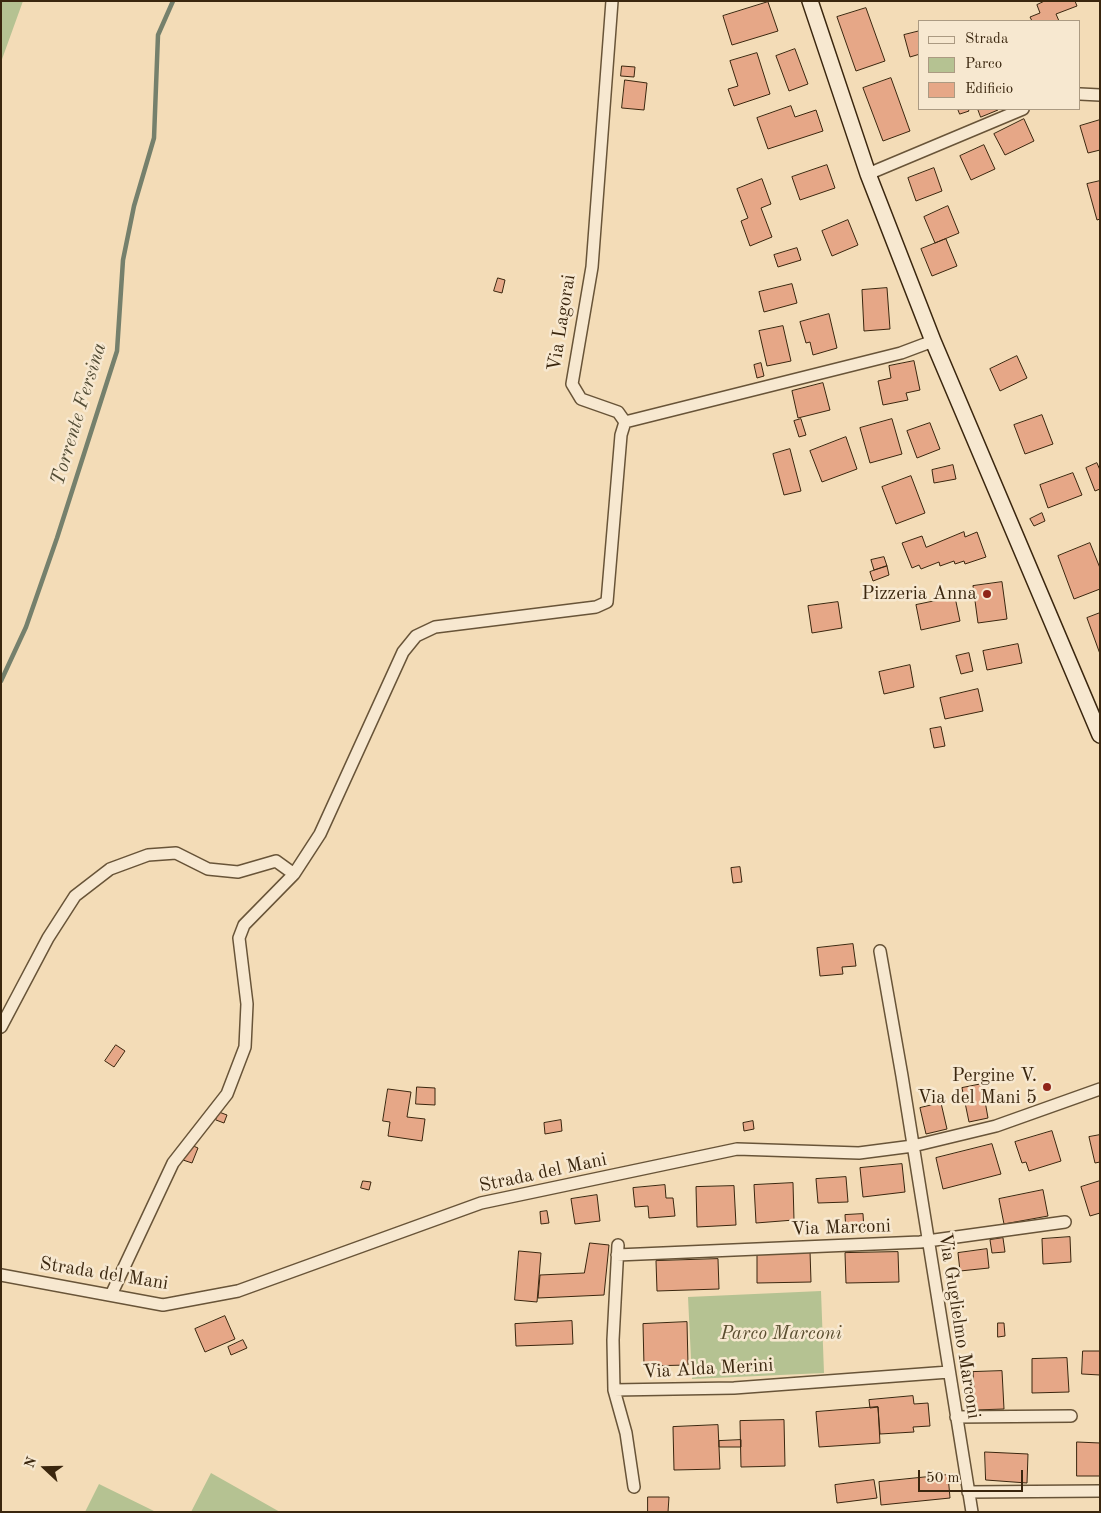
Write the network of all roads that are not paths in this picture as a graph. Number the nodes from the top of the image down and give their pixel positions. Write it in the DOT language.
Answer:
graph roads {
  1 [pos="612,1"];
  2 [pos="810,1"];
  3 [pos="1081,94"];
  4 [pos="1100,95"];
  5 [pos="1021,110"];
  6 [pos="868,174"];
  7 [pos="933,340"];
  8 [pos="625,422"];
  9 [pos="1100,735"];
  10 [pos="294,874"];
  11 [pos="880,950"];
  12 [pos="1,1026"];
  13 [pos="1100,1089"];
  14 [pos="913,1146"];
  15 [pos="1064,1222"];
  16 [pos="928,1241"];
  17 [pos="1,1275"];
  18 [pos="111,1295"];
  19 [pos="949,1372"];
  20 [pos="614,1390"];
  21 [pos="1071,1416"];
  22 [pos="956,1417"];
  23 [pos="634,1487"];
  24 [pos="1100,1491"];
  25 [pos="968,1492"];
  26 [pos="972,1512"];
  1 -- 8 [label="street, Via Lagorai"];
  2 -- 6 [label="main road"];
  3 -- 4 [label="street"];
  5 -- 6 [label="street"];
  6 -- 7 [label="main road"];
  7 -- 8 [label="street"];
  7 -- 9 [label="main road"];
  8 -- 10 [label="street"];
  10 -- 12 [label="street"];
  10 -- 18 [label="street"];
  11 -- 14 [label="street, Via Guglielmo Marconi"];
  13 -- 14 [label="street, Strada del Mani"];
  14 -- 16 [label="street, Via Guglielmo Marconi"];
  14 -- 18 [label="street, Strada del Mani"];
  15 -- 16 [label="street, Via Marconi"];
  16 -- 19 [label="street, Via Guglielmo Marconi"];
  16 -- 20 [label="street, Via Marconi"];
  17 -- 18 [label="street, Strada del Mani"];
  19 -- 20 [label="street, Via Alda Merini"];
  19 -- 22 [label="street, Via Guglielmo Marconi"];
  20 -- 23 [label="street"];
  21 -- 22 [label="street"];
  22 -- 25 [label="street, Via Guglielmo Marconi"];
  24 -- 25 [label="street"];
  25 -- 26 [label="street, Via Guglielmo Marconi"];
}
